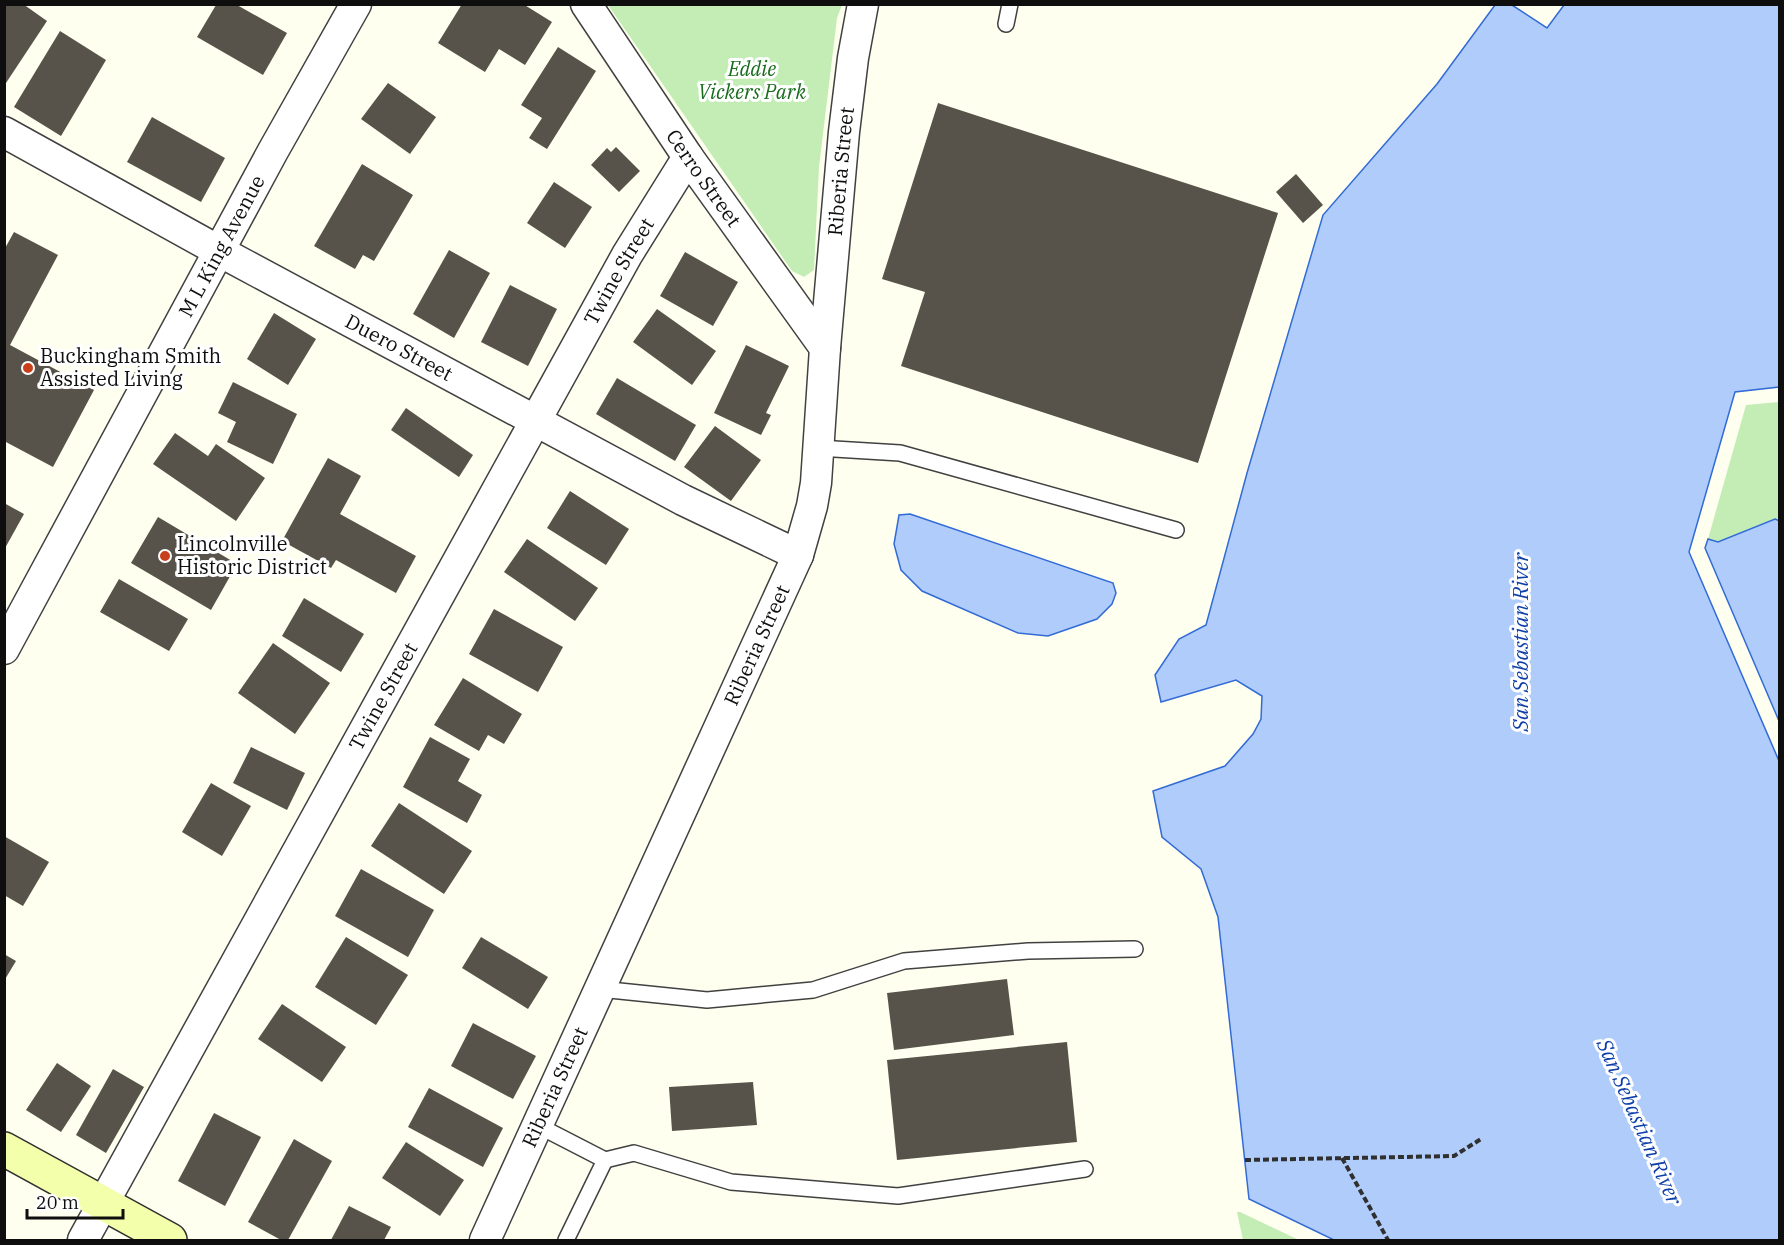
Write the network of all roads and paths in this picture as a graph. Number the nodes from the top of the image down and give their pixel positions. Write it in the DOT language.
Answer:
graph roads {
  1 [pos="356,4"];
  2 [pos="586,4"];
  3 [pos="863,4"];
  4 [pos="1010,4"];
  5 [pos="1006,24"];
  6 [pos="4,132"];
  7 [pos="688,157"];
  8 [pos="219,251"];
  9 [pos="825,348"];
  10 [pos="536,419"];
  11 [pos="818,448"];
  12 [pos="1176,530"];
  13 [pos="798,555"];
  14 [pos="4,649"];
  15 [pos="1135,949"];
  16 [pos="600,988"];
  17 [pos="537,1125"];
  18 [pos="1481,1139"];
  19 [pos="4,1149"];
  20 [pos="1342,1158"];
  21 [pos="605,1160"];
  22 [pos="1245,1160"];
  23 [pos="1085,1169"];
  24 [pos="104,1204"];
  25 [pos="83,1240"];
  26 [pos="170,1240"];
  27 [pos="484,1240"];
  28 [pos="566,1240"];
  29 [pos="1388,1240"];
  1 -- 8 [label="street, M L King Avenue"];
  2 -- 7 [label="street, Cerro Street"];
  3 -- 9 [label="street, Riberia Street"];
  4 -- 5 [label="lane"];
  6 -- 8 [label="street, Duero Street"];
  7 -- 9 [label="street, Cerro Street"];
  7 -- 10 [label="street, Twine Street"];
  8 -- 10 [label="street, Duero Street"];
  8 -- 14 [label="street, M L King Avenue"];
  9 -- 11 [label="street, Riberia Street"];
  10 -- 13 [label="street, Duero Street"];
  10 -- 24 [label="street, Twine Street"];
  11 -- 12 [label="lane"];
  11 -- 13 [label="street, Riberia Street"];
  13 -- 16 [label="street, Riberia Street"];
  15 -- 16 [label="lane"];
  16 -- 17 [label="street, Riberia Street"];
  17 -- 21 [label="lane"];
  17 -- 27 [label="street, Riberia Street"];
  18 -- 20 [label="path"];
  19 -- 24 [label="street"];
  20 -- 22 [label="path"];
  20 -- 29 [label="path"];
  21 -- 23 [label="lane"];
  21 -- 28 [label="lane"];
  24 -- 25 [label="street, Twine Street"];
  24 -- 26 [label="street"];
}
